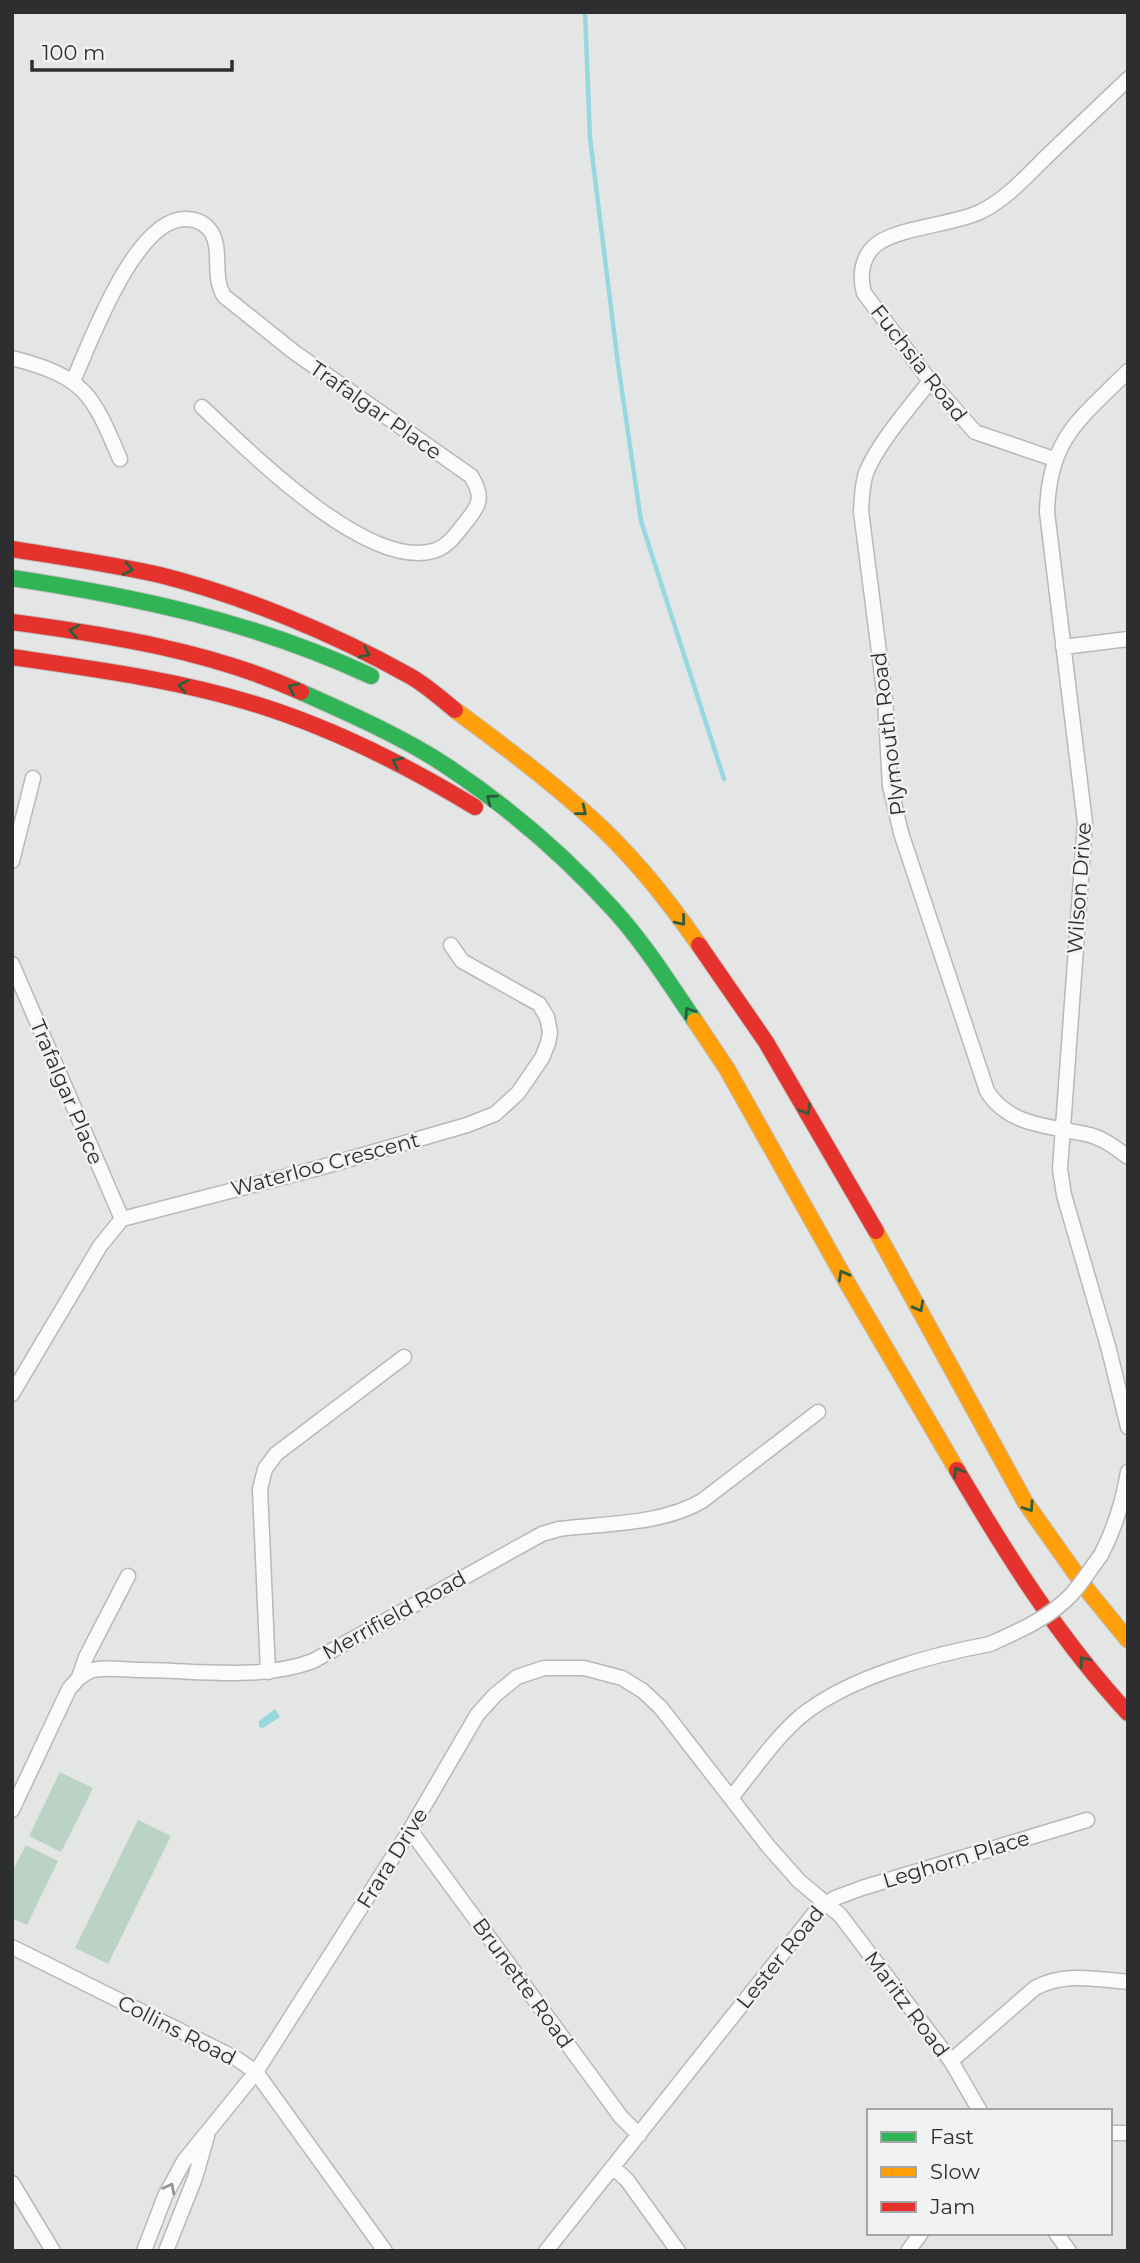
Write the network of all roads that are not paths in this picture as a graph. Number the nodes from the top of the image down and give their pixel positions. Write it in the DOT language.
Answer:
graph roads {
  1 [pos="1128,79"];
  2 [pos="12,358"];
  3 [pos="1128,371"];
  4 [pos="73,381"];
  5 [pos="930,381"];
  6 [pos="202,407"];
  7 [pos="1054,459"];
  8 [pos="120,460"];
  9 [pos="12,549"];
  10 [pos="12,578"];
  11 [pos="12,622"];
  12 [pos="1128,639"];
  13 [pos="1063,647"];
  14 [pos="12,657"];
  15 [pos="386,684"];
  16 [pos="422,702"];
  17 [pos="490,739"];
  18 [pos="33,778"];
  19 [pos="12,861"];
  20 [pos="614,910"];
  21 [pos="450,945"];
  22 [pos="12,964"];
  23 [pos="1061,1131"];
  24 [pos="1128,1157"];
  25 [pos="122,1219"];
  26 [pos="404,1357"];
  27 [pos="12,1394"];
  28 [pos="818,1412"];
  29 [pos="1128,1427"];
  30 [pos="1128,1472"];
  31 [pos="128,1576"];
  32 [pos="1128,1640"];
  33 [pos="268,1672"];
  34 [pos="79,1677"];
  35 [pos="622,1678"];
  36 [pos="1128,1713"];
  37 [pos="17,1785"];
  38 [pos="731,1798"];
  39 [pos="12,1810"];
  40 [pos="1087,1820"];
  41 [pos="410,1830"];
  42 [pos="826,1903"];
  43 [pos="12,1947"];
  44 [pos="1128,1982"];
  45 [pos="950,2061"];
  46 [pos="256,2072"];
  47 [pos="979,2109"];
  48 [pos="208,2131"];
  49 [pos="639,2136"];
  50 [pos="614,2168"];
  51 [pos="12,2183"];
  52 [pos="920,2235"];
  53 [pos="1057,2235"];
  54 [pos="53,2251"];
  55 [pos="144,2251"];
  56 [pos="166,2251"];
  57 [pos="385,2251"];
  58 [pos="546,2251"];
  59 [pos="678,2251"];
  60 [pos="908,2251"];
  61 [pos="1069,2251"];
  1 -- 5 [label="street, Fuchsia Road"];
  2 -- 4 [label="street"];
  3 -- 7 [label="street, Wilson Drive"];
  4 -- 6 [label="street, Trafalgar Place"];
  4 -- 8 [label="street"];
  5 -- 7 [label="street, Fuchsia Road"];
  5 -- 23 [label="street, Plymouth Road"];
  7 -- 13 [label="street, Wilson Drive"];
  9 -- 17 [label="highway, one-way"];
  10 -- 15 [label="highway"];
  20 -- 11 [label="highway, one-way"];
  12 -- 13 [label="street"];
  13 -- 23 [label="street, Wilson Drive"];
  20 -- 14 [label="highway, one-way"];
  16 -- 17 [label="highway"];
  17 -- 32 [label="highway, one-way"];
  18 -- 19 [label="street"];
  36 -- 20 [label="highway, one-way"];
  21 -- 25 [label="street, Waterloo Crescent"];
  22 -- 25 [label="street, Trafalgar Place"];
  23 -- 24 [label="street, Plymouth Road"];
  23 -- 29 [label="street, Wilson Drive"];
  25 -- 27 [label="street"];
  26 -- 33 [label="street"];
  28 -- 33 [label="street, Merrifield Road"];
  30 -- 38 [label="street, bridge"];
  31 -- 34 [label="street"];
  33 -- 34 [label="street, Merrifield Road"];
  34 -- 37 [label="street"];
  35 -- 38 [label="street, Lester Road"];
  35 -- 41 [label="street, Frara Drive"];
  37 -- 39 [label="street"];
  38 -- 42 [label="street, Lester Road"];
  40 -- 42 [label="street, Leghorn Place"];
  41 -- 46 [label="street, Frara Drive"];
  41 -- 49 [label="street, Brunette Road"];
  42 -- 45 [label="street, Maritz Road"];
  42 -- 49 [label="street, Lester Road"];
  43 -- 46 [label="street, Collins Road"];
  44 -- 45 [label="street"];
  45 -- 47 [label="street, Maritz Road"];
  46 -- 48 [label="street, Frara Drive"];
  46 -- 57 [label="street, Collins Road"];
  55 -- 48 [label="street, Frara Drive, one-way"];
  48 -- 56 [label="street, Frara Drive"];
  49 -- 50 [label="street, Lester Road"];
  50 -- 58 [label="street, Lester Road"];
  50 -- 59 [label="street"];
  51 -- 54 [label="street"];
  52 -- 60 [label="street"];
  53 -- 61 [label="street"];
}
